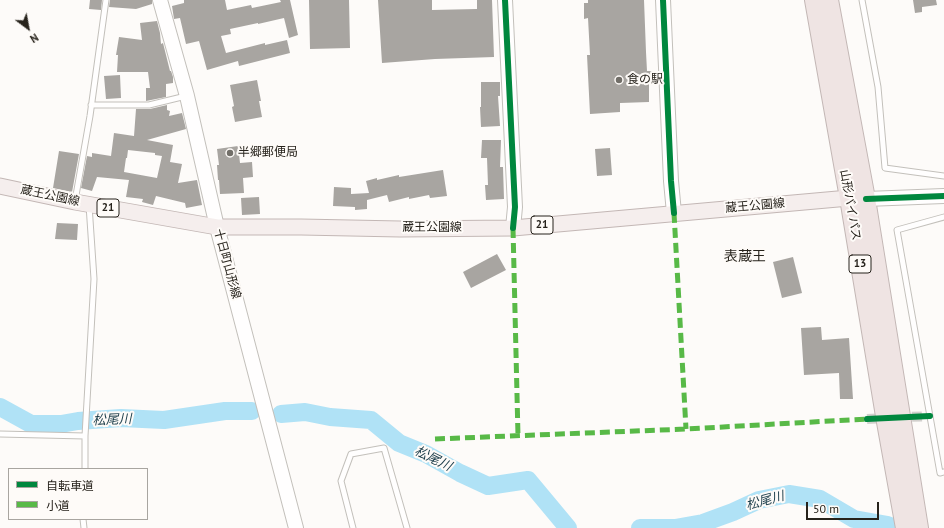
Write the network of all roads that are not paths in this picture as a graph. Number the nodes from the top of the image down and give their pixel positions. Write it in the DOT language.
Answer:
graph roads {
  1 [pos="106,0"];
  2 [pos="160,0"];
  3 [pos="505,0"];
  4 [pos="662,0"];
  5 [pos="814,0"];
  6 [pos="829,0"];
  7 [pos="862,0"];
  8 [pos="187,96"];
  9 [pos="91,105"];
  10 [pos="944,176"];
  11 [pos="0,186"];
  12 [pos="944,196"];
  13 [pos="857,198"];
  14 [pos="82,203"];
  15 [pos="674,213"];
  16 [pos="944,217"];
  17 [pos="217,227"];
  18 [pos="513,228"];
  19 [pos="0,434"];
  20 [pos="85,435"];
  21 [pos="85,468"];
  22 [pos="944,472"];
  23 [pos="296,528"];
  24 [pos="353,528"];
  25 [pos="407,528"];
  26 [pos="905,528"];
  27 [pos="918,528"];
  1 -- 9 [label="lane"];
  2 -- 8 [label="main road, 十日町山形線"];
  3 -- 18 [label="main road"];
  4 -- 15 [label="main road"];
  5 -- 13 [label="highway, 山形バイパス / 13"];
  6 -- 13 [label="highway, 山形バイパス / 13"];
  7 -- 10 [label="lane"];
  8 -- 9 [label="lane"];
  8 -- 17 [label="main road, 十日町山形線"];
  9 -- 14 [label="lane"];
  11 -- 14 [label="main road, 蔵王公園線 / 21"];
  12 -- 13 [label="main road"];
  13 -- 15 [label="main road, 蔵王公園線 / 21"];
  13 -- 26 [label="highway, 山形バイパス / 13"];
  13 -- 27 [label="highway, 山形バイパス / 13"];
  14 -- 17 [label="main road, 蔵王公園線 / 21"];
  14 -- 20 [label="lane"];
  15 -- 18 [label="main road, 蔵王公園線 / 21"];
  16 -- 22 [label="lane"];
  17 -- 18 [label="main road, 蔵王公園線 / 21"];
  17 -- 23 [label="main road, 十日町山形線"];
  19 -- 20 [label="lane"];
  20 -- 21 [label="lane"];
  24 -- 25 [label="lane"];
}
